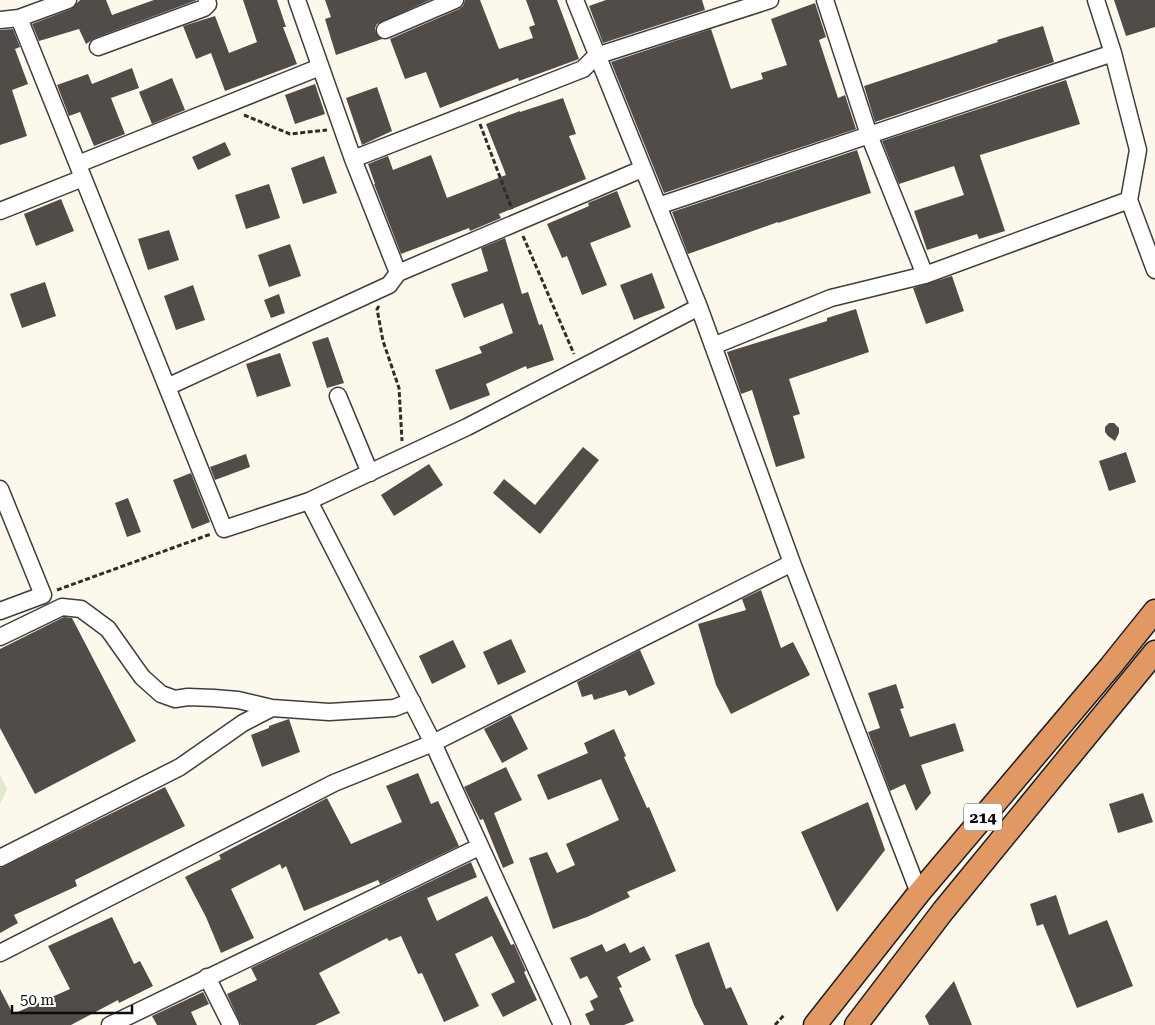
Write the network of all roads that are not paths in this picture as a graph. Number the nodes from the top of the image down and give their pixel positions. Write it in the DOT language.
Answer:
graph roads {
  1 [pos="68,0"];
  2 [pos="207,0"];
  3 [pos="296,0"];
  4 [pos="454,0"];
  5 [pos="574,0"];
  6 [pos="770,0"];
  7 [pos="825,0"];
  8 [pos="1096,0"];
  9 [pos="19,18"];
  10 [pos="0,20"];
  11 [pos="385,30"];
  12 [pos="98,47"];
  13 [pos="1113,53"];
  14 [pos="596,56"];
  15 [pos="320,67"];
  16 [pos="869,135"];
  17 [pos="353,160"];
  18 [pos="642,169"];
  19 [pos="80,171"];
  20 [pos="1129,200"];
  21 [pos="658,206"];
  22 [pos="0,212"];
  23 [pos="1155,270"];
  24 [pos="925,275"];
  25 [pos="393,279"];
  26 [pos="700,307"];
  27 [pos="713,346"];
  28 [pos="167,387"];
  29 [pos="338,396"];
  30 [pos="370,472"];
  31 [pos="0,490"];
  32 [pos="309,501"];
  33 [pos="792,563"];
  34 [pos="0,611"];
  35 [pos="1155,611"];
  36 [pos="0,637"];
  37 [pos="1155,652"];
  38 [pos="412,701"];
  39 [pos="272,708"];
  40 [pos="433,743"];
  41 [pos="480,847"];
  42 [pos="0,858"];
  43 [pos="919,893"];
  44 [pos="0,953"];
  45 [pos="207,977"];
  46 [pos="110,1025"];
  47 [pos="231,1025"];
  48 [pos="562,1025"];
  49 [pos="815,1025"];
  50 [pos="856,1025"];
  1 -- 9 [label="street"];
  2 -- 12 [label="street"];
  3 -- 15 [label="street"];
  4 -- 11 [label="street"];
  5 -- 14 [label="street"];
  6 -- 14 [label="street"];
  7 -- 16 [label="street"];
  8 -- 13 [label="street"];
  9 -- 10 [label="street"];
  9 -- 19 [label="street"];
  13 -- 16 [label="street"];
  13 -- 20 [label="street"];
  14 -- 17 [label="street"];
  14 -- 18 [label="street"];
  15 -- 17 [label="street"];
  15 -- 19 [label="street"];
  16 -- 21 [label="street"];
  16 -- 24 [label="street"];
  17 -- 25 [label="street"];
  18 -- 21 [label="street"];
  18 -- 25 [label="street"];
  19 -- 22 [label="street"];
  19 -- 28 [label="street"];
  20 -- 23 [label="street"];
  20 -- 24 [label="street"];
  21 -- 26 [label="street"];
  24 -- 27 [label="street"];
  25 -- 28 [label="street"];
  26 -- 27 [label="street"];
  26 -- 30 [label="street"];
  27 -- 33 [label="street"];
  28 -- 32 [label="street"];
  29 -- 30 [label="street"];
  30 -- 32 [label="street"];
  31 -- 34 [label="street"];
  32 -- 38 [label="street"];
  33 -- 40 [label="street"];
  33 -- 43 [label="street"];
  35 -- 43 [label="highway, 214"];
  36 -- 39 [label="street"];
  37 -- 50 [label="highway, 214"];
  38 -- 39 [label="street"];
  38 -- 40 [label="street"];
  39 -- 42 [label="street"];
  40 -- 41 [label="street"];
  40 -- 44 [label="street"];
  41 -- 45 [label="street"];
  41 -- 48 [label="street"];
  43 -- 49 [label="highway, 214"];
  45 -- 46 [label="street"];
  45 -- 47 [label="street"];
}
